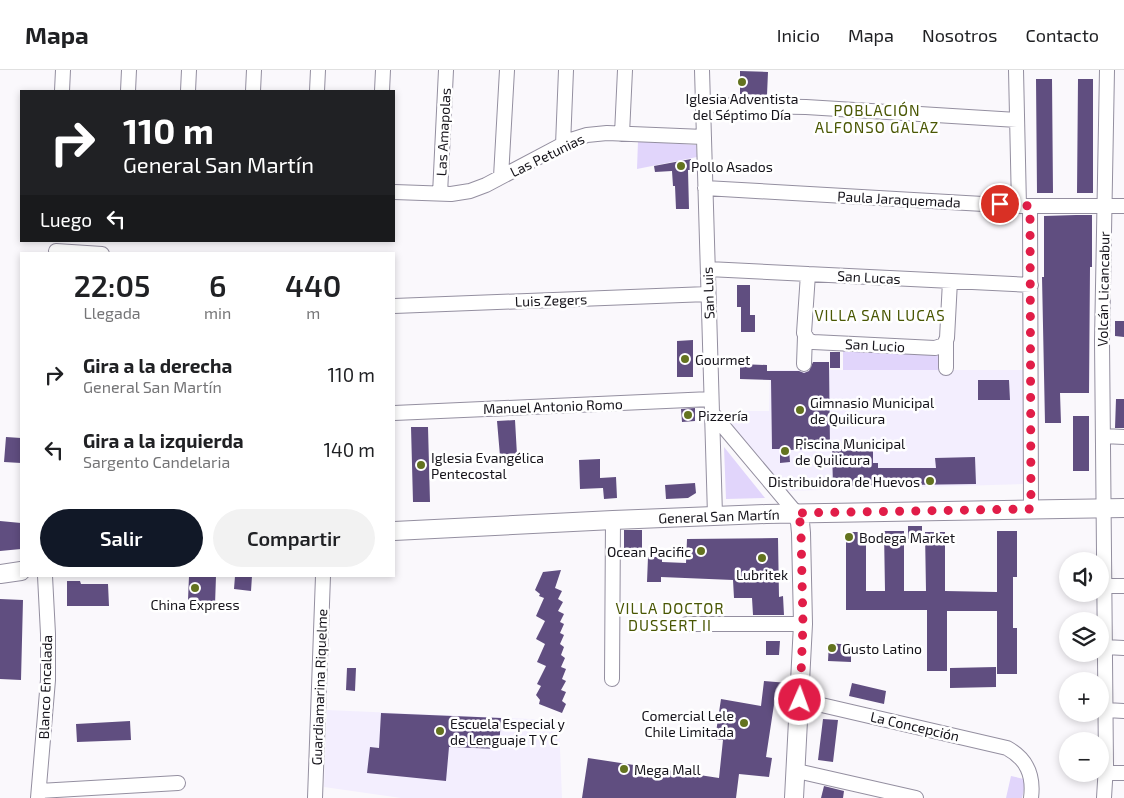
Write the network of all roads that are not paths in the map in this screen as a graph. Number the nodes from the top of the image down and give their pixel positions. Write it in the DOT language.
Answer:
graph roads {
  1 [pos="63,70"];
  2 [pos="129,70"];
  3 [pos="189,70"];
  4 [pos="254,70"];
  5 [pos="318,70"];
  6 [pos="383,70"];
  7 [pos="446,70"];
  8 [pos="507,70"];
  9 [pos="566,70"];
  10 [pos="624,70"];
  11 [pos="702,70"];
  12 [pos="1016,70"];
  13 [pos="1107,70"];
  14 [pos="62,90"];
  15 [pos="128,90"];
  16 [pos="188,90"];
  17 [pos="253,90"];
  18 [pos="317,90"];
  19 [pos="382,90"];
  20 [pos="703,105"];
  21 [pos="1017,120"];
  22 [pos="622,134"];
  23 [pos="704,137"];
  24 [pos="563,145"];
  25 [pos="501,177"];
  26 [pos="705,188"];
  27 [pos="395,192"];
  28 [pos="440,194"];
  29 [pos="1104,205"];
  30 [pos="1025,206"];
  31 [pos="1124,206"];
  32 [pos="56,249"];
  33 [pos="84,252"];
  34 [pos="708,269"];
  35 [pos="808,274"];
  36 [pos="950,281"];
  37 [pos="1030,285"];
  38 [pos="708,294"];
  39 [pos="395,306"];
  40 [pos="806,337"];
  41 [pos="945,343"];
  42 [pos="804,364"];
  43 [pos="946,368"];
  44 [pos="712,406"];
  45 [pos="395,413"];
  46 [pos="1103,436"];
  47 [pos="1124,437"];
  48 [pos="1104,508"];
  49 [pos="1124,508"];
  50 [pos="1031,509"];
  51 [pos="796,513"];
  52 [pos="715,515"];
  53 [pos="613,520"];
  54 [pos="395,531"];
  55 [pos="1104,552"];
  56 [pos="20,572"];
  57 [pos="0,574"];
  58 [pos="45,577"];
  59 [pos="323,577"];
  60 [pos="1109,586"];
  61 [pos="1124,586"];
  62 [pos="687,624"];
  63 [pos="803,624"];
  64 [pos="1109,647"];
  65 [pos="1124,648"];
  66 [pos="612,679"];
  67 [pos="800,700"];
  68 [pos="1109,710"];
  69 [pos="1124,711"];
  70 [pos="1109,769"];
  71 [pos="797,771"];
  72 [pos="1124,773"];
  73 [pos="1104,782"];
  74 [pos="178,783"];
  75 [pos="38,794"];
  76 [pos="881,794"];
  77 [pos="315,798"];
  78 [pos="794,798"];
  79 [pos="916,798"];
  80 [pos="1031,798"];
  81 [pos="1104,798"];
  1 -- 14 [label="street"];
  2 -- 15 [label="street"];
  3 -- 16 [label="street"];
  4 -- 17 [label="street"];
  5 -- 18 [label="street"];
  6 -- 19 [label="street"];
  7 -- 28 [label="street, Las Amapolas"];
  8 -- 25 [label="street"];
  9 -- 24 [label="street"];
  10 -- 22 [label="street"];
  11 -- 20 [label="street, San Luis"];
  12 -- 21 [label="street"];
  13 -- 29 [label="street, Volcán Licancabur"];
  20 -- 21 [label="street"];
  20 -- 23 [label="street, San Luis"];
  21 -- 30 [label="street"];
  22 -- 23 [label="street, Las Petunias"];
  22 -- 24 [label="street, Las Petunias"];
  23 -- 26 [label="street, San Luis"];
  24 -- 25 [label="street, Las Petunias"];
  25 -- 28 [label="street, Las Petunias"];
  26 -- 30 [label="street, Paula Jaraquemada"];
  26 -- 34 [label="street, San Luis"];
  27 -- 28 [label="street, Las Petunias"];
  29 -- 30 [label="street, Paula Jaraquemada"];
  29 -- 31 [label="street, Paula Jaraquemada"];
  29 -- 46 [label="street, Volcán Licancabur"];
  30 -- 37 [label="street"];
  32 -- 33 [label="street"];
  34 -- 35 [label="street, San Lucas"];
  34 -- 38 [label="street, San Luis"];
  35 -- 36 [label="street, San Lucas"];
  35 -- 40 [label="street"];
  36 -- 37 [label="street, San Lucas"];
  36 -- 41 [label="street"];
  37 -- 50 [label="street"];
  38 -- 39 [label="street, Luis Zegers"];
  38 -- 44 [label="street, San Luis"];
  40 -- 41 [label="street, San Lucio"];
  40 -- 42 [label="street"];
  41 -- 43 [label="street"];
  44 -- 45 [label="street, Manuel Antonio Romo"];
  44 -- 51 [label="street"];
  44 -- 52 [label="street, San Luis"];
  46 -- 47 [label="street"];
  46 -- 48 [label="street, Volcán Licancabur"];
  48 -- 49 [label="main road, General San Martín"];
  48 -- 50 [label="main road, General San Martín"];
  48 -- 55 [label="street, Volcán Licancabur"];
  50 -- 51 [label="main road, General San Martín"];
  51 -- 52 [label="main road, General San Martín"];
  51 -- 63 [label="main road"];
  52 -- 53 [label="main road, General San Martín"];
  53 -- 54 [label="main road, General San Martín"];
  53 -- 66 [label="street"];
  56 -- 57 [label="main road"];
  58 -- 75 [label="street, Blanco Encalada"];
  59 -- 77 [label="street, Guardiamarina Riquelme"];
  60 -- 61 [label="street"];
  62 -- 63 [label="street"];
  63 -- 67 [label="main road"];
  64 -- 65 [label="street"];
  67 -- 71 [label="main road"];
  67 -- 80 [label="street, La Concepción"];
  68 -- 69 [label="street"];
  70 -- 72 [label="street"];
  71 -- 76 [label="street"];
  71 -- 78 [label="main road"];
  73 -- 81 [label="street, Volcán Licancabur"];
  74 -- 75 [label="street"];
  76 -- 79 [label="street"];
}
